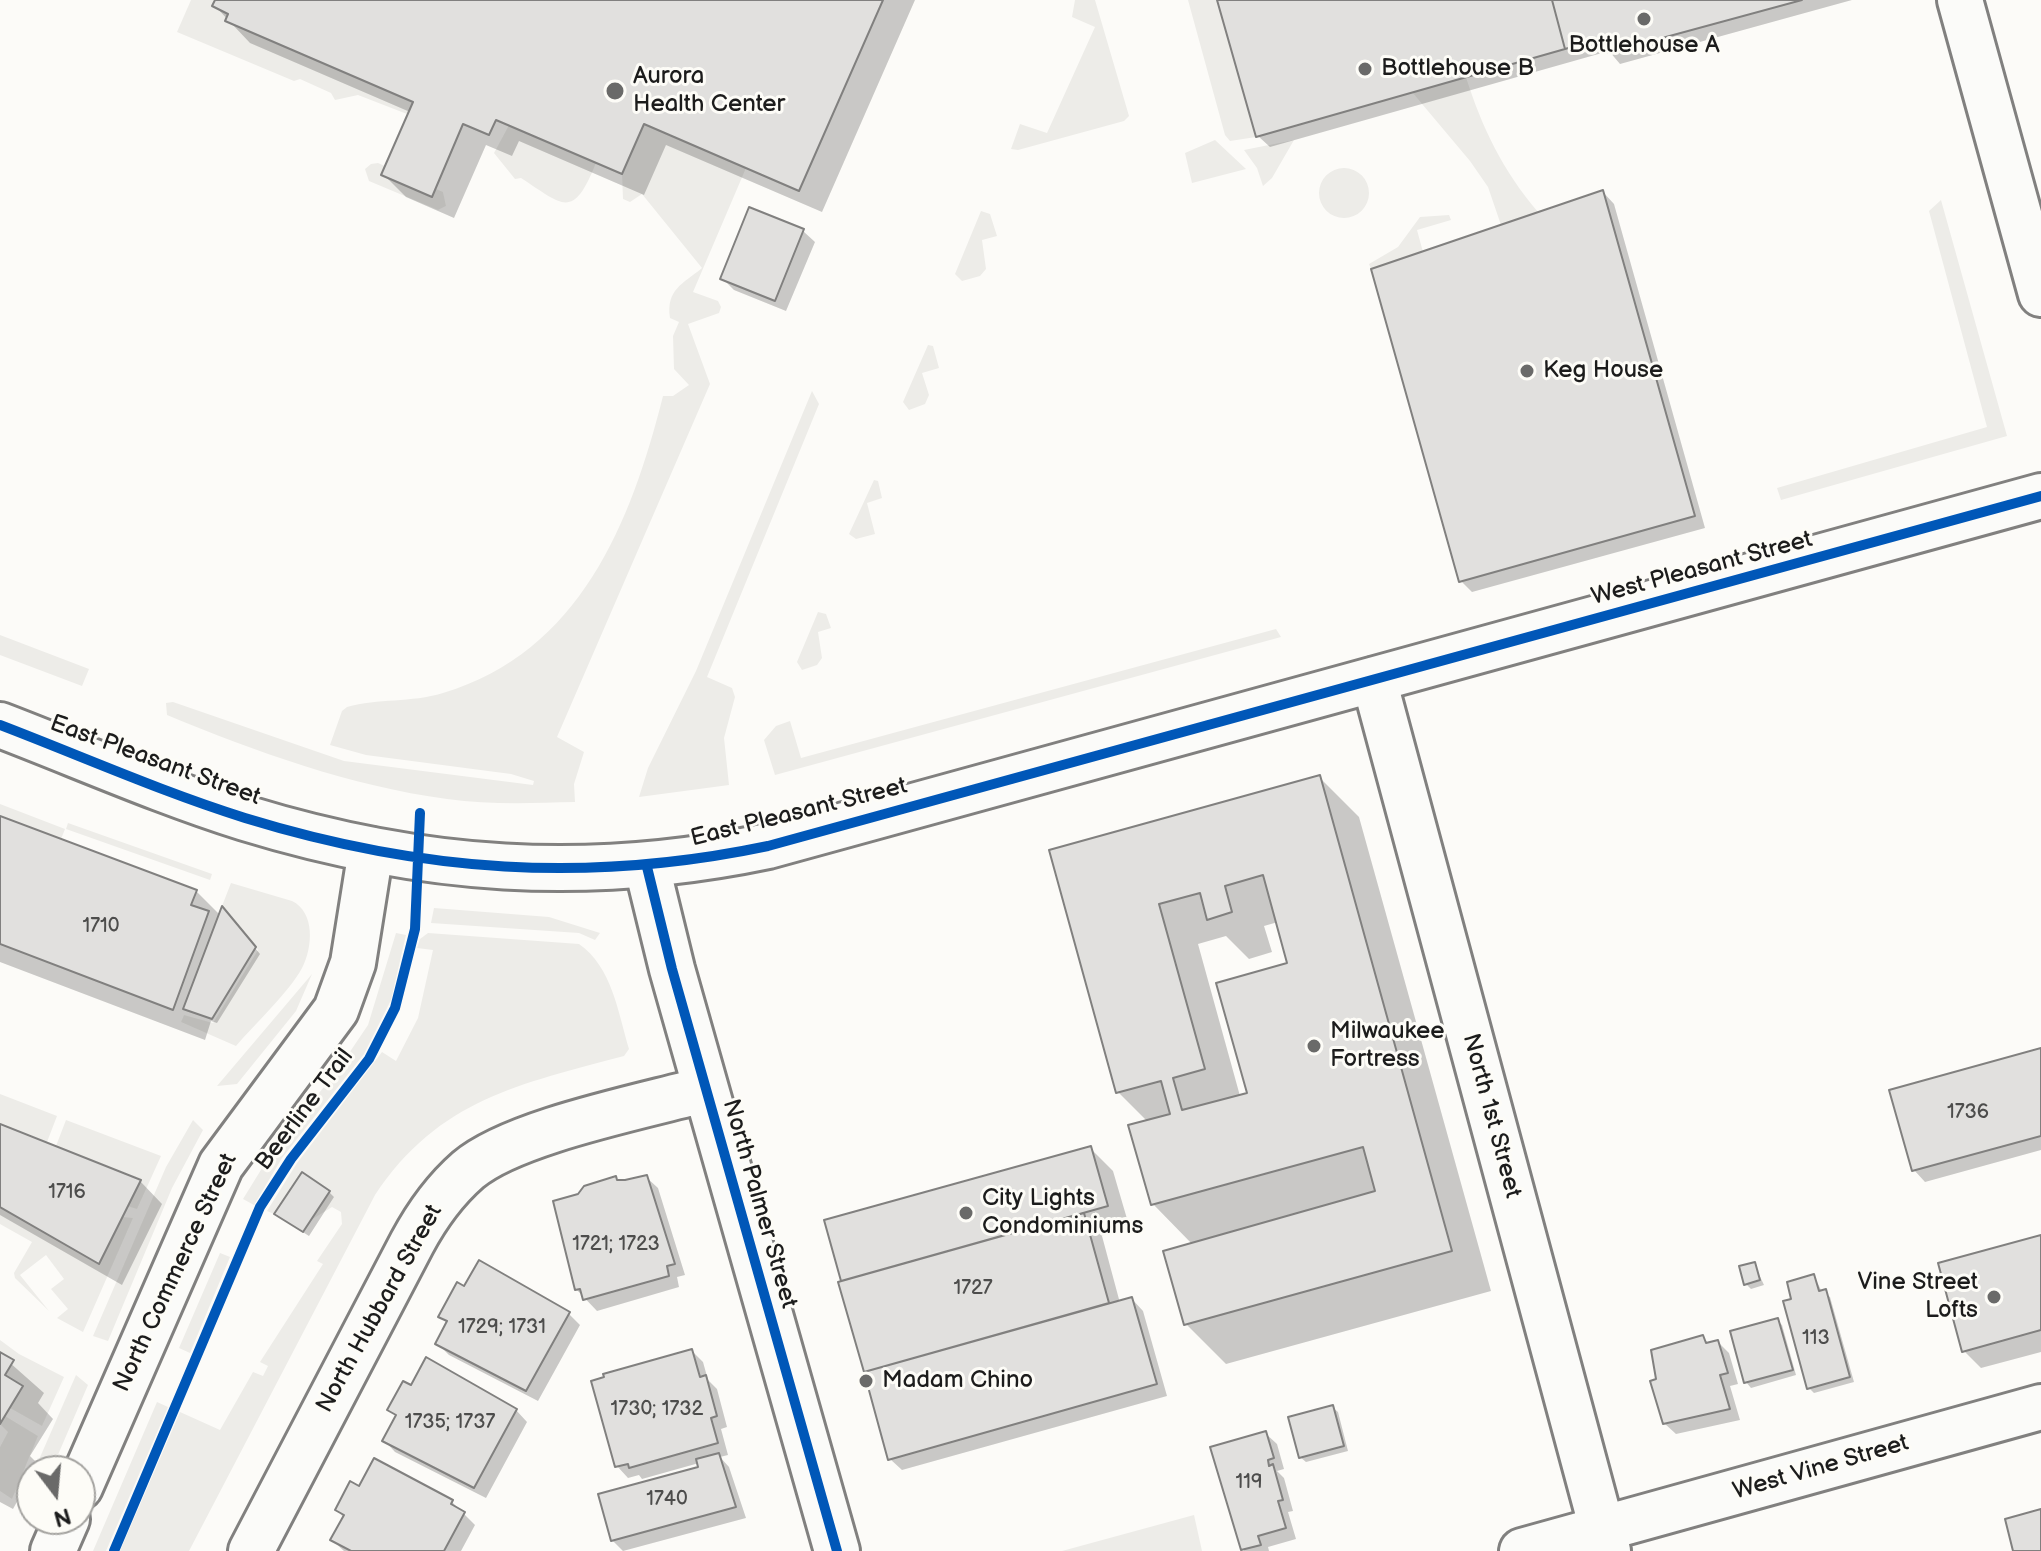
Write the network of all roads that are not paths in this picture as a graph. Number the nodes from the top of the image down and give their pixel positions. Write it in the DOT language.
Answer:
graph roads {
  1 [pos="1960,0"];
  2 [pos="2041,294"];
  3 [pos="2041,496"];
  4 [pos="1374,680"];
  5 [pos="0,725"];
  6 [pos="371,850"];
  7 [pos="647,867"];
  8 [pos="706,1089"];
  9 [pos="2041,1407"];
  10 [pos="94,1455"];
  11 [pos="1605,1540"];
  12 [pos="251,1551"];
  13 [pos="837,1551"];
  14 [pos="1522,1551"];
  1 -- 2 [label="street"];
  3 -- 4 [label="street, West Pleasant Street"];
  4 -- 7 [label="street, East Pleasant Street"];
  4 -- 11 [label="street, North 1st Street"];
  5 -- 6 [label="street, East Pleasant Street"];
  6 -- 7 [label="street, East Pleasant Street"];
  6 -- 10 [label="street, North Commerce Street"];
  7 -- 8 [label="street, North Palmer Street"];
  8 -- 12 [label="street, North Hubbard Street"];
  8 -- 13 [label="street, North Palmer Street"];
  9 -- 11 [label="street, West Vine Street"];
  11 -- 14 [label="street, West Vine Street"];
}
